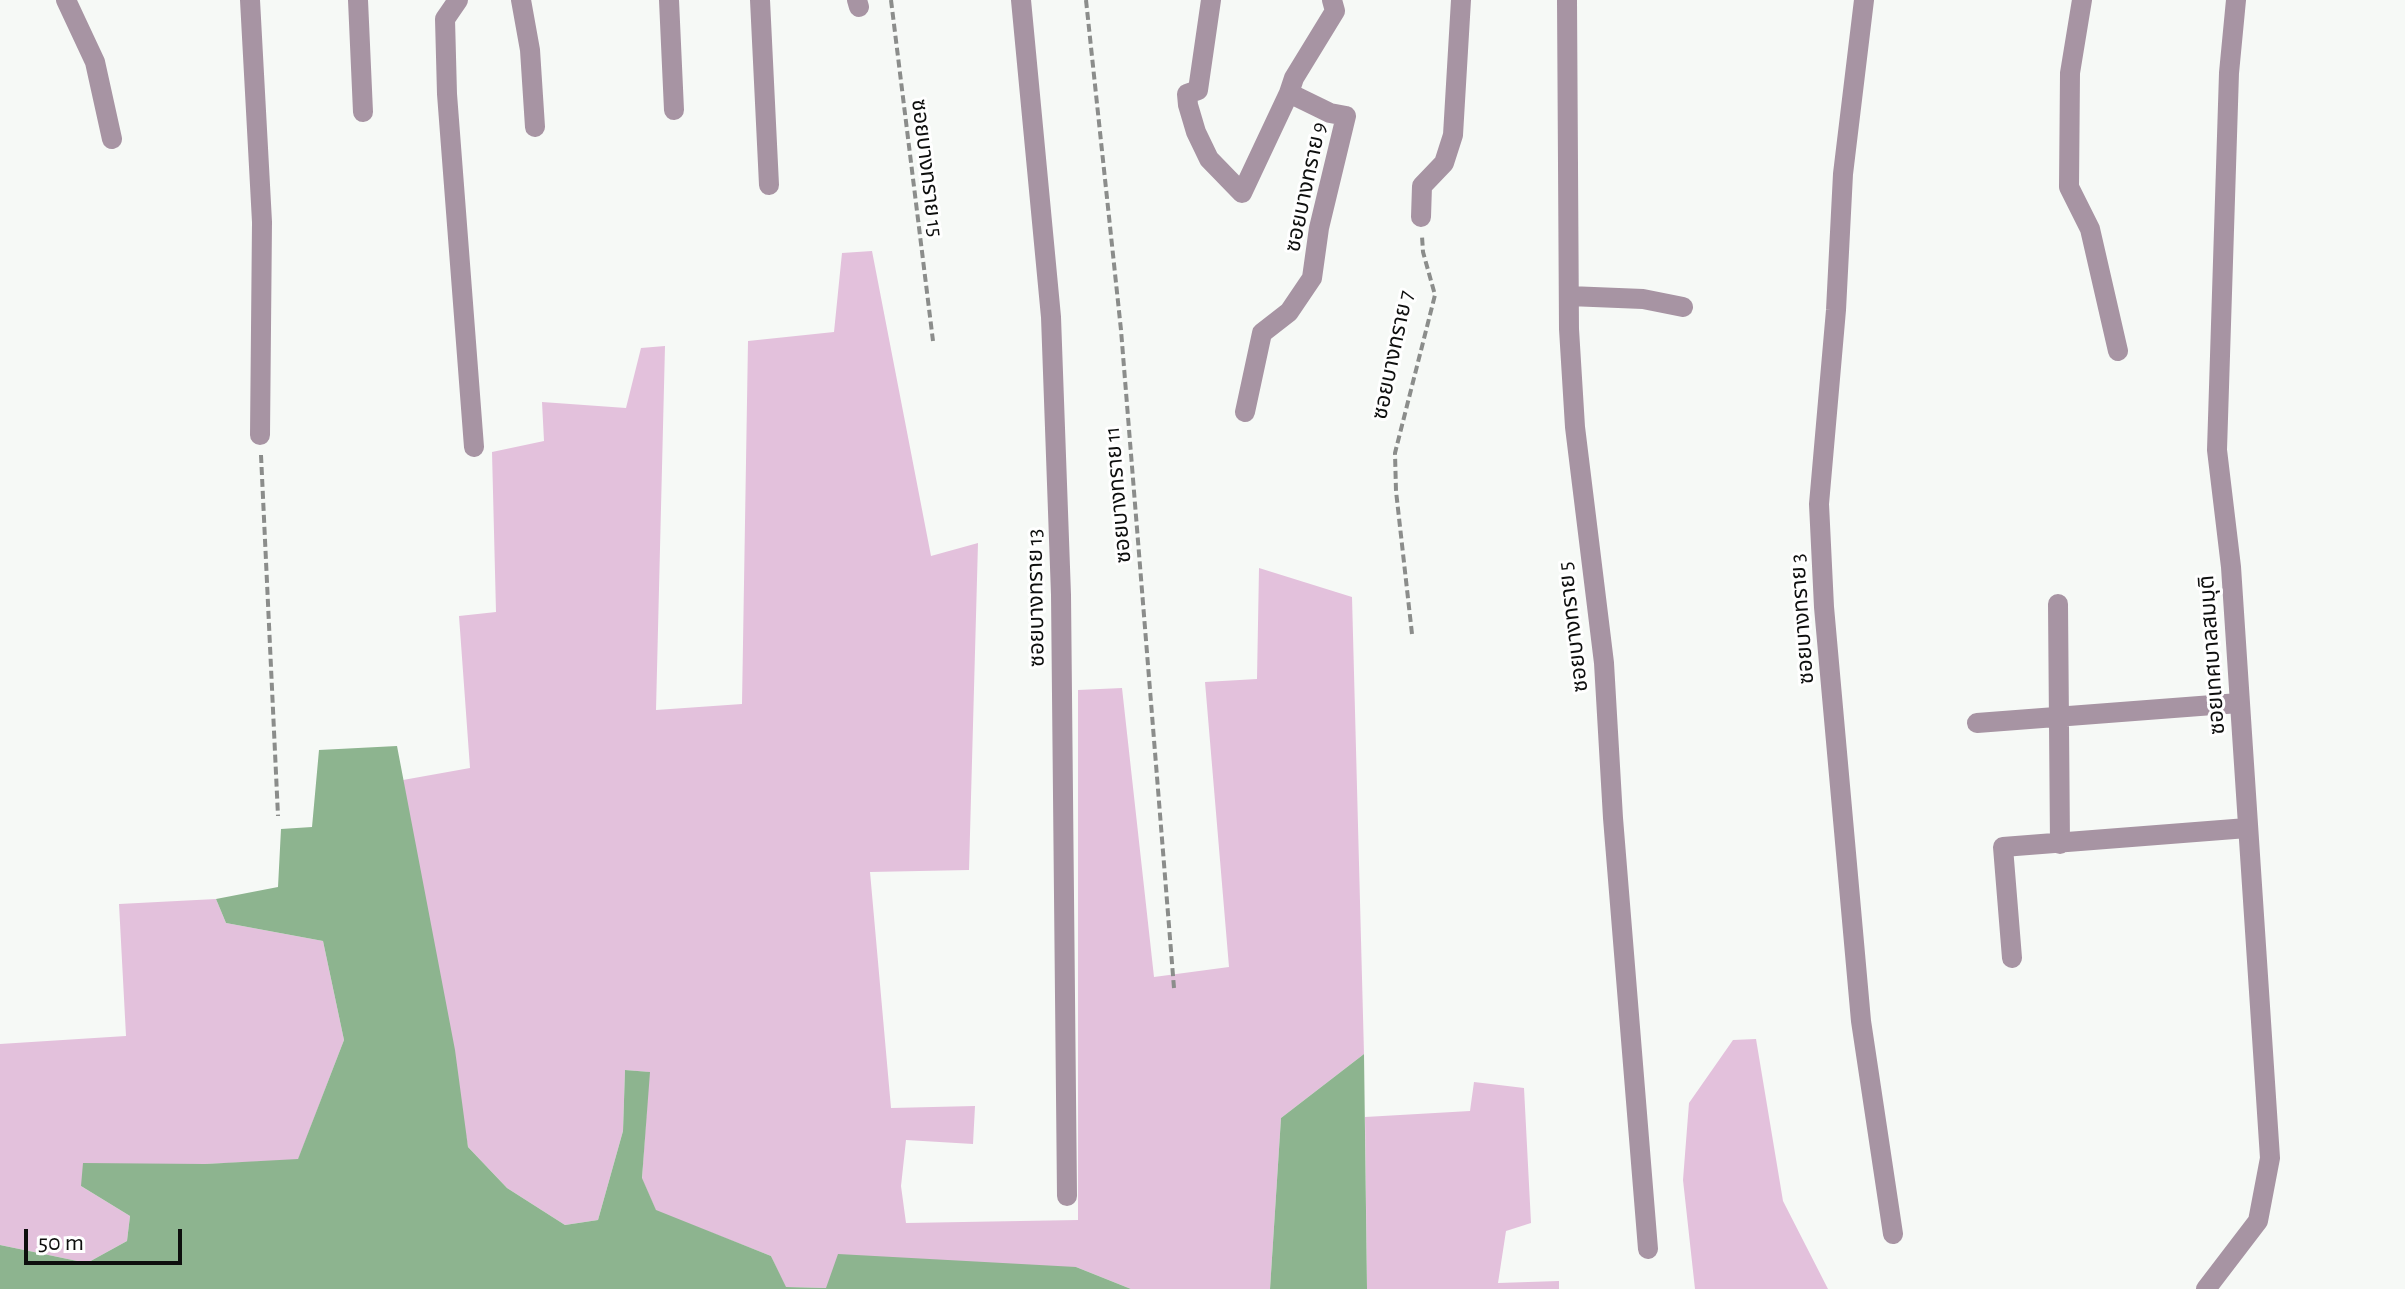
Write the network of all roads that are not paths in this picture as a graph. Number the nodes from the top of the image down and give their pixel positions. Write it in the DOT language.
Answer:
graph roads {
  1 [pos="66,0"];
  2 [pos="250,0"];
  3 [pos="358,0"];
  4 [pos="458,0"];
  5 [pos="521,0"];
  6 [pos="669,0"];
  7 [pos="760,0"];
  8 [pos="1021,0"];
  9 [pos="1211,0"];
  10 [pos="1332,0"];
  11 [pos="1461,0"];
  12 [pos="1567,0"];
  13 [pos="1864,0"];
  14 [pos="2082,0"];
  15 [pos="2236,0"];
  16 [pos="1289,93"];
  17 [pos="674,110"];
  18 [pos="363,112"];
  19 [pos="535,127"];
  20 [pos="112,139"];
  21 [pos="769,185"];
  22 [pos="1421,217"];
  23 [pos="1569,296"];
  24 [pos="1683,307"];
  25 [pos="2118,351"];
  26 [pos="1245,412"];
  27 [pos="260,435"];
  28 [pos="474,447"];
  29 [pos="2058,604"];
  30 [pos="2239,703"];
  31 [pos="2059,717"];
  32 [pos="1977,723"];
  33 [pos="2247,828"];
  34 [pos="2060,844"];
  35 [pos="2012,958"];
  36 [pos="1067,1196"];
  37 [pos="1893,1234"];
  38 [pos="1648,1249"];
  39 [pos="2206,1289"];
  1 -- 20 [label="street"];
  2 -- 27 [label="street"];
  3 -- 18 [label="street"];
  4 -- 28 [label="street"];
  5 -- 19 [label="street"];
  6 -- 17 [label="street"];
  7 -- 21 [label="street"];
  8 -- 36 [label="street, ซอยบางทราย 13"];
  9 -- 16 [label="street"];
  10 -- 16 [label="street, ซอยบางทราย 9"];
  11 -- 22 [label="street"];
  12 -- 23 [label="street, ซอยบางทราย 5"];
  13 -- 37 [label="street, ซอยบางทราย 3"];
  14 -- 25 [label="street"];
  15 -- 30 [label="street, ซอยเทศบาลสมมุติ"];
  16 -- 26 [label="street, ซอยบางทราย 9"];
  23 -- 24 [label="street"];
  23 -- 38 [label="street, ซอยบางทราย 5"];
  29 -- 31 [label="street"];
  30 -- 31 [label="street"];
  30 -- 33 [label="street, ซอยเทศบาลสมมุติ"];
  31 -- 32 [label="street"];
  31 -- 34 [label="street"];
  33 -- 34 [label="street"];
  33 -- 39 [label="street, ซอยเทศบาลสมมุติ"];
  34 -- 35 [label="street"];
}
